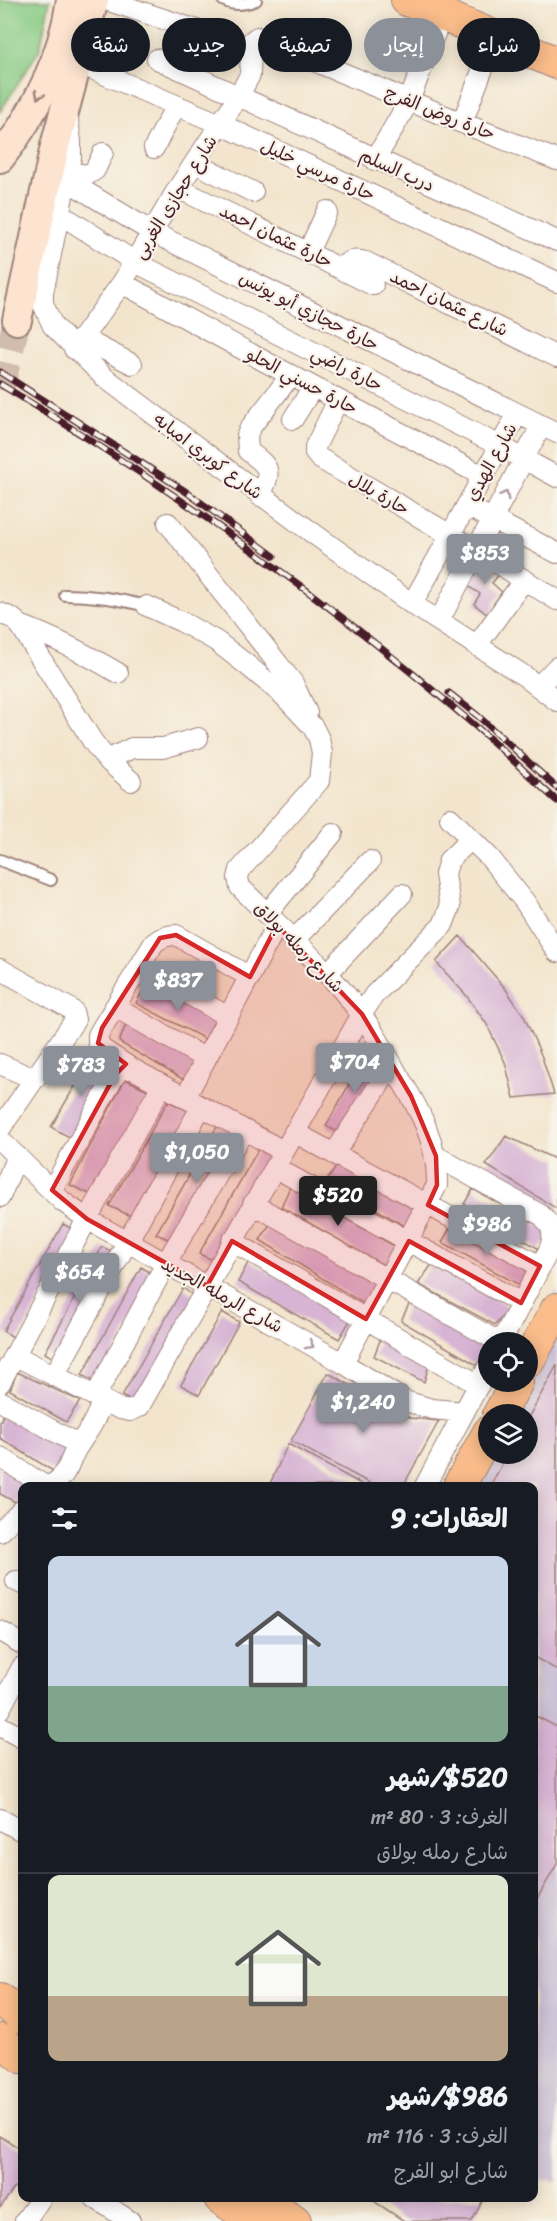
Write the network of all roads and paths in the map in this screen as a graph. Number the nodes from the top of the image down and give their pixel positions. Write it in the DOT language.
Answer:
graph roads {
  1 [pos="71,0"];
  2 [pos="94,0"];
  3 [pos="106,0"];
  4 [pos="223,0"];
  5 [pos="256,0"];
  6 [pos="407,0"];
  7 [pos="446,7"];
  8 [pos="89,18"];
  9 [pos="464,18"];
  10 [pos="254,42"];
  11 [pos="557,44"];
  12 [pos="540,56"];
  13 [pos="157,59"];
  14 [pos="557,63"];
  15 [pos="76,72"];
  16 [pos="99,72"];
  17 [pos="482,72"];
  18 [pos="238,97"];
  19 [pos="409,101"];
  20 [pos="176,105"];
  21 [pos="66,109"];
  22 [pos="462,123"];
  23 [pos="220,124"];
  24 [pos="22,129"];
  25 [pos="55,146"];
  26 [pos="154,148"];
  27 [pos="103,153"];
  28 [pos="0,158"];
  29 [pos="375,160"];
  30 [pos="557,160"];
  31 [pos="195,163"];
  32 [pos="66,176"];
  33 [pos="178,189"];
  34 [pos="254,192"];
  35 [pos="327,211"];
  36 [pos="60,214"];
  37 [pos="152,232"];
  38 [pos="557,241"];
  39 [pos="308,252"];
  40 [pos="135,262"];
  41 [pos="341,268"];
  42 [pos="557,282"];
  43 [pos="122,283"];
  44 [pos="373,285"];
  45 [pos="16,320"];
  46 [pos="78,344"];
  47 [pos="557,357"];
  48 [pos="132,364"];
  49 [pos="291,375"];
  50 [pos="313,387"];
  51 [pos="338,400"];
  52 [pos="517,415"];
  53 [pos="293,419"];
  54 [pos="549,429"];
  55 [pos="500,446"];
  56 [pos="524,459"];
  57 [pos="483,476"];
  58 [pos="557,477"];
  59 [pos="260,496"];
  60 [pos="466,506"];
  61 [pos="493,519"];
  62 [pos="168,523"];
  63 [pos="450,535"];
  64 [pos="476,550"];
  65 [pos="557,553"];
  66 [pos="524,580"];
  67 [pos="65,595"];
  68 [pos="557,600"];
  69 [pos="412,604"];
  70 [pos="147,606"];
  71 [pos="0,613"];
  72 [pos="439,621"];
  73 [pos="20,625"];
  74 [pos="477,645"];
  75 [pos="557,668"];
  76 [pos="118,673"];
  77 [pos="539,686"];
  78 [pos="557,700"];
  79 [pos="313,727"];
  80 [pos="198,738"];
  81 [pos="107,760"];
  82 [pos="131,782"];
  83 [pos="450,818"];
  84 [pos="333,833"];
  85 [pos="471,839"];
  86 [pos="0,860"];
  87 [pos="370,861"];
  88 [pos="51,880"];
  89 [pos="402,894"];
  90 [pos="272,920"];
  91 [pos="294,940"];
  92 [pos="557,952"];
  93 [pos="140,966"];
  94 [pos="0,969"];
  95 [pos="327,974"];
  96 [pos="250,977"];
  97 [pos="115,1007"];
  98 [pos="362,1014"];
  99 [pos="228,1017"];
  100 [pos="206,1059"];
  101 [pos="0,1064"];
  102 [pos="392,1065"];
  103 [pos="131,1068"];
  104 [pos="34,1079"];
  105 [pos="162,1085"];
  106 [pos="193,1102"];
  107 [pos="0,1129"];
  108 [pos="244,1130"];
  109 [pos="294,1132"];
  110 [pos="0,1140"];
  111 [pos="334,1154"];
  112 [pos="17,1156"];
  113 [pos="436,1156"];
  114 [pos="278,1159"];
  115 [pos="52,1190"];
  116 [pos="0,1197"];
  117 [pos="253,1204"];
  118 [pos="428,1205"];
  119 [pos="87,1219"];
  120 [pos="127,1241"];
  121 [pos="232,1241"];
  122 [pos="409,1241"];
  123 [pos="166,1263"];
  124 [pos="540,1266"];
  125 [pos="388,1280"];
  126 [pos="207,1286"];
  127 [pos="521,1303"];
  128 [pos="557,1309"];
  129 [pos="366,1319"];
  130 [pos="482,1332"];
  131 [pos="505,1332"];
  132 [pos="538,1343"];
  133 [pos="14,1355"];
  134 [pos="343,1363"];
  135 [pos="54,1376"];
  136 [pos="0,1383"];
  137 [pos="478,1385"];
  138 [pos="99,1398"];
  139 [pos="0,1401"];
  140 [pos="464,1412"];
  141 [pos="79,1445"];
  142 [pos="478,1452"];
  143 [pos="0,1457"];
  144 [pos="41,1482"];
  145 [pos="53,1482"];
  146 [pos="427,1482"];
  147 [pos="461,1482"];
  148 [pos="0,1631"];
  149 [pos="18,1642"];
  150 [pos="18,1675"];
  151 [pos="0,1709"];
  152 [pos="0,1726"];
  153 [pos="18,1736"];
  154 [pos="0,1819"];
  155 [pos="18,1829"];
  156 [pos="0,1999"];
  157 [pos="18,2014"];
  158 [pos="0,2040"];
  159 [pos="18,2054"];
  160 [pos="37,2202"];
  161 [pos="101,2202"];
  162 [pos="227,2202"];
  163 [pos="252,2214"];
  164 [pos="25,2221"];
  165 [pos="130,2221"];
  166 [pos="296,2221"];
  1 -- 24 [label="street, one-way"];
  2 -- 8 [label="street, شارع كوبري امبابه"];
  3 -- 10 [label="street, حارة روض الفرج"];
  4 -- 5 [label="lane"];
  6 -- 7 [label="main road"];
  7 -- 9 [label="main road"];
  7 -- 11 [label="main road"];
  7 -- 19 [label="street"];
  10 -- 18 [label="street, شارع حجازى الغربى"];
  10 -- 19 [label="street, حارة روض الفرج"];
  12 -- 14 [label="main road"];
  13 -- 18 [label="street, درب السلم"];
  15 -- 21 [label="street, شارع كوبري امبابه"];
  16 -- 20 [label="street, حارة مرسي خليل"];
  17 -- 22 [label="street"];
  18 -- 23 [label="street, شارع حجازى الغربى"];
  18 -- 29 [label="street, درب السلم"];
  19 -- 22 [label="street, حارة روض الفرج"];
  19 -- 29 [label="street"];
  20 -- 23 [label="street, حارة مرسي خليل"];
  20 -- 26 [label="street"];
  21 -- 25 [label="street, شارع كوبري امبابه"];
  21 -- 32 [label="street, شارع كوبري امبابه"];
  22 -- 30 [label="street, حارة روض الفرج"];
  23 -- 31 [label="street, شارع حجازى الغربى"];
  23 -- 42 [label="street, حارة مرسي خليل"];
  24 -- 25 [label="street"];
  24 -- 28 [label="street"];
  25 -- 45 [label="street, شارع كوبري امبابه"];
  27 -- 32 [label="street"];
  29 -- 38 [label="street, درب السلم"];
  31 -- 33 [label="street, شارع حجازى الغربى"];
  31 -- 34 [label="street"];
  32 -- 36 [label="street, شارع كوبري امبابه"];
  32 -- 37 [label="street, حارة حجازي أبو يونس"];
  33 -- 37 [label="street, شارع حجازى الغربى"];
  33 -- 39 [label="street, حارة عثمان احمد"];
  35 -- 39 [label="street"];
  36 -- 40 [label="street, حارة راضي"];
  36 -- 46 [label="street, شارع كوبري امبابه"];
  37 -- 40 [label="street, شارع حجازى الغربى"];
  37 -- 52 [label="street, حارة حجازي أبو يونس"];
  39 -- 41 [label="street, حارة عثمان احمد"];
  40 -- 43 [label="street, شارع حجازى الغربى"];
  40 -- 55 [label="street, حارة راضي"];
  41 -- 44 [label="street, حارة عثمان احمد"];
  41 -- 47 [label="street, شارع عثمان احمد"];
  43 -- 46 [label="street, شارع حجازى الغربى"];
  43 -- 49 [label="street, حارة حسني الحلو"];
  46 -- 48 [label="street"];
  46 -- 59 [label="street, شارع كوبري امبابه"];
  49 -- 50 [label="street, حارة حسني الحلو"];
  49 -- 59 [label="street"];
  50 -- 51 [label="street, حارة حسني الحلو"];
  50 -- 53 [label="street"];
  51 -- 57 [label="street, حارة حسني الحلو"];
  51 -- 63 [label="street, حارة بلال"];
  52 -- 54 [label="street, حارة حجازي أبو يونس"];
  52 -- 55 [label="street, شارع الهدي"];
  54 -- 56 [label="street, شارع الهدي"];
  55 -- 56 [label="street, حارة راضي"];
  55 -- 57 [label="street, شارع الهدي"];
  56 -- 58 [label="street, حارة راضي"];
  61 -- 56 [label="street, شارع الهدي, one-way"];
  57 -- 60 [label="street, شارع الهدي"];
  59 -- 69 [label="street, شارع كوبري امبابه"];
  60 -- 61 [label="street"];
  60 -- 63 [label="street, شارع الهدي"];
  61 -- 64 [label="street, شارع الهدي"];
  61 -- 65 [label="street"];
  62 -- 79 [label="street"];
  63 -- 64 [label="street, حارة بلال"];
  63 -- 69 [label="street, شارع الهدي"];
  64 -- 66 [label="street, حارة بلال"];
  64 -- 72 [label="street, شارع الهدي"];
  66 -- 68 [label="street, حارة بلال"];
  66 -- 74 [label="street"];
  67 -- 70 [label="lane"];
  69 -- 72 [label="street, شارع كوبري امبابه"];
  70 -- 79 [label="street, شارع رمله بولاق"];
  71 -- 73 [label="street"];
  72 -- 74 [label="street, شارع كوبري امبابه"];
  73 -- 76 [label="street"];
  73 -- 81 [label="street"];
  74 -- 77 [label="street, شارع كوبري امبابه"];
  75 -- 77 [label="street"];
  77 -- 78 [label="street, شارع كوبري امبابه"];
  79 -- 90 [label="street, شارع رمله بولاق"];
  80 -- 81 [label="street"];
  81 -- 82 [label="street"];
  83 -- 85 [label="street"];
  84 -- 90 [label="street"];
  85 -- 92 [label="street"];
  85 -- 98 [label="street"];
  86 -- 88 [label="lane"];
  87 -- 91 [label="street"];
  89 -- 95 [label="street"];
  90 -- 91 [label="street, شارع رمله بولاق"];
  90 -- 96 [label="street"];
  91 -- 95 [label="street, شارع رمله بولاق"];
  93 -- 96 [label="street"];
  93 -- 97 [label="street"];
  93 -- 99 [label="street"];
  94 -- 104 [label="street"];
  95 -- 98 [label="street, شارع رمله بولاق"];
  96 -- 99 [label="street"];
  97 -- 100 [label="street"];
  97 -- 103 [label="street"];
  98 -- 102 [label="street, شارع رمله بولاق"];
  98 -- 109 [label="street"];
  99 -- 100 [label="street"];
  100 -- 106 [label="street"];
  101 -- 104 [label="street"];
  102 -- 111 [label="street"];
  102 -- 113 [label="street, شارع رمله بولاق"];
  103 -- 105 [label="street"];
  103 -- 115 [label="street"];
  104 -- 107 [label="street"];
  105 -- 106 [label="street"];
  105 -- 119 [label="street"];
  106 -- 108 [label="street"];
  106 -- 120 [label="street"];
  108 -- 114 [label="street"];
  108 -- 123 [label="street"];
  109 -- 111 [label="street"];
  109 -- 114 [label="street"];
  110 -- 112 [label="street, شارع الرمله الجديد"];
  111 -- 118 [label="street"];
  112 -- 115 [label="street, شارع الرمله الجديد"];
  112 -- 116 [label="street"];
  113 -- 118 [label="street, شارع رمله بولاق"];
  113 -- 124 [label="street"];
  114 -- 117 [label="street"];
  114 -- 122 [label="street"];
  115 -- 119 [label="street, شارع الرمله الجديد"];
  117 -- 121 [label="street"];
  117 -- 125 [label="street"];
  118 -- 122 [label="street, شارع رمله بولاق"];
  118 -- 124 [label="street"];
  119 -- 120 [label="street, شارع الرمله الجديد"];
  119 -- 133 [label="street"];
  120 -- 123 [label="street, شارع الرمله الجديد"];
  120 -- 135 [label="street"];
  121 -- 126 [label="street"];
  121 -- 129 [label="street"];
  122 -- 125 [label="street, شارع رمله بولاق"];
  122 -- 127 [label="street"];
  123 -- 126 [label="street, شارع الرمله الجديد"];
  123 -- 138 [label="street"];
  124 -- 127 [label="street"];
  125 -- 129 [label="street, شارع رمله بولاق"];
  125 -- 130 [label="street"];
  126 -- 134 [label="street, شارع الرمله الجديد, one-way"];
  126 -- 138 [label="street"];
  127 -- 131 [label="street"];
  128 -- 132 [label="main road"];
  129 -- 134 [label="street, شارع رمله بولاق"];
  129 -- 137 [label="street"];
  133 -- 135 [label="street"];
  133 -- 136 [label="street"];
  134 -- 140 [label="street, شارع الرمله الجديد"];
  135 -- 138 [label="street"];
  137 -- 140 [label="street"];
  138 -- 141 [label="street"];
  139 -- 141 [label="street"];
  140 -- 146 [label="street"];
  141 -- 145 [label="street"];
  142 -- 147 [label="main road"];
  143 -- 144 [label="street"];
  148 -- 149 [label="street"];
  150 -- 151 [label="street"];
  152 -- 153 [label="street"];
  154 -- 155 [label="street"];
  156 -- 157 [label="main road"];
  158 -- 159 [label="main road"];
  160 -- 164 [label="street"];
  161 -- 165 [label="street"];
  162 -- 163 [label="main road"];
  163 -- 166 [label="main road"];
}
